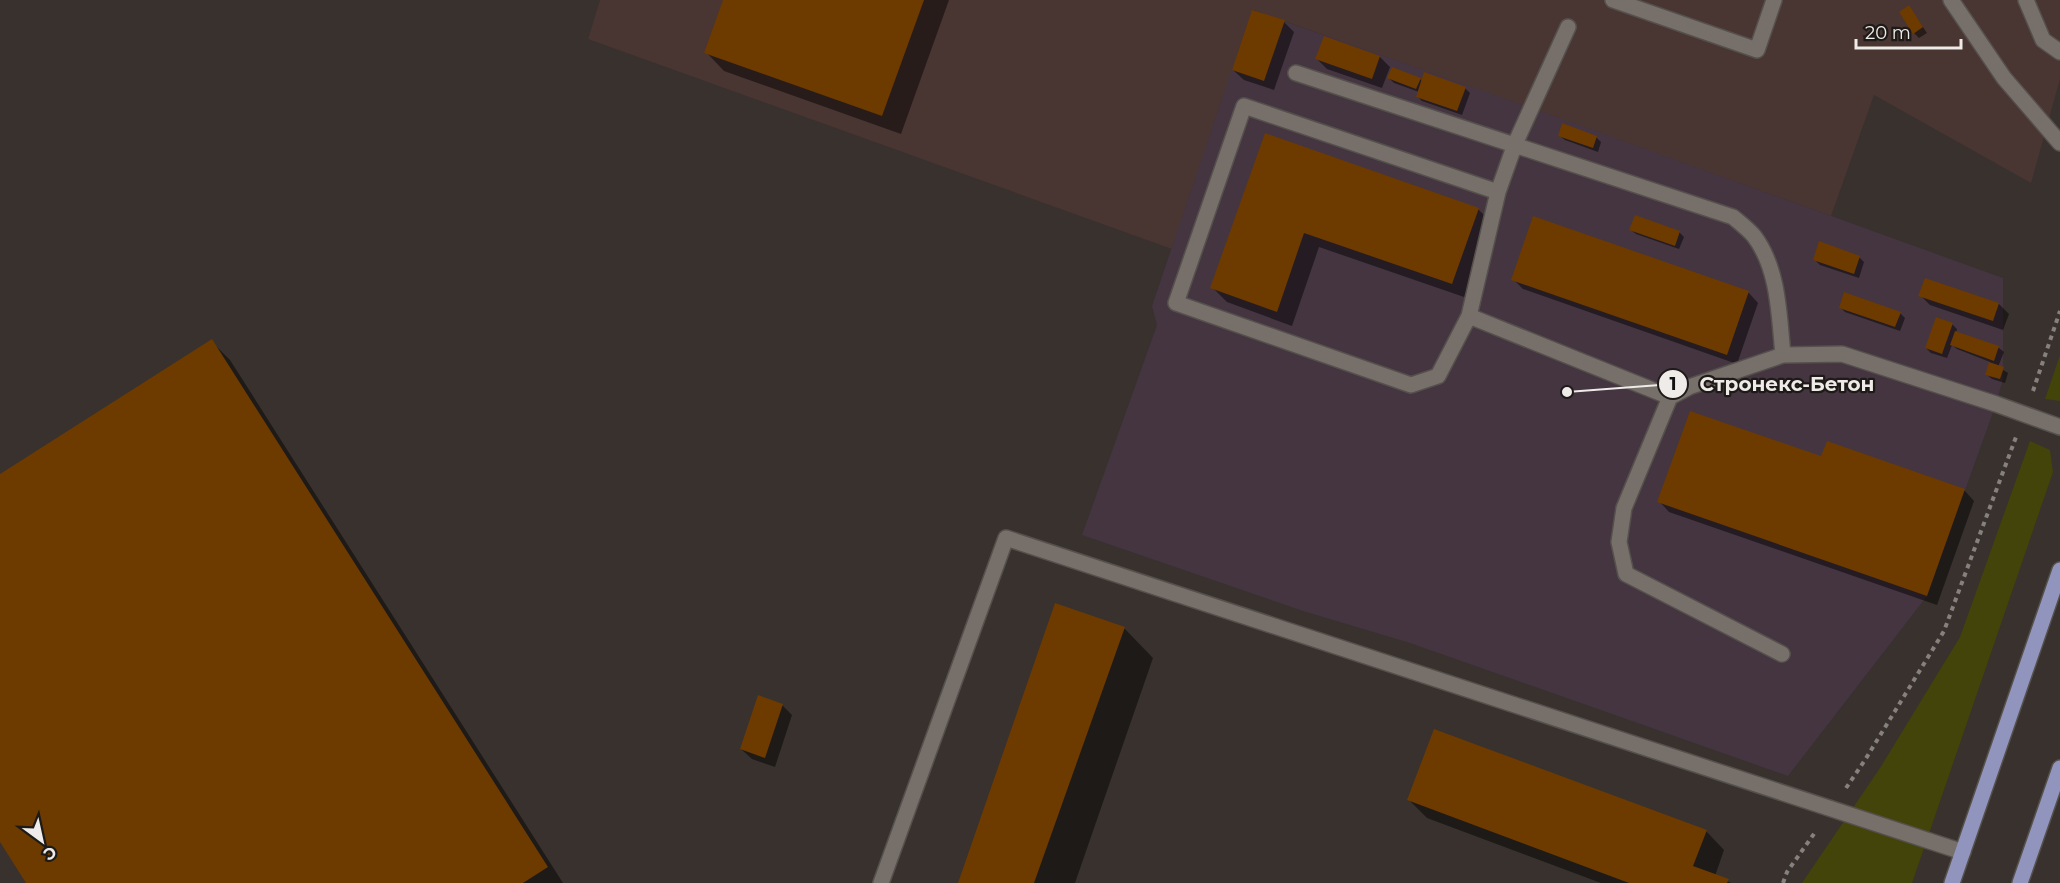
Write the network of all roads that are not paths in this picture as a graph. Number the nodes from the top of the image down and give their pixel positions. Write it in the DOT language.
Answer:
graph roads {
  1 [pos="1613,0"];
  2 [pos="1774,0"];
  3 [pos="1951,0"];
  4 [pos="2026,0"];
  5 [pos="1568,27"];
  6 [pos="2060,52"];
  7 [pos="1296,72"];
  8 [pos="2060,143"];
  9 [pos="1515,144"];
  10 [pos="1498,192"];
  11 [pos="1468,316"];
  12 [pos="1783,355"];
  13 [pos="1670,397"];
  14 [pos="2060,427"];
  15 [pos="2060,570"];
  16 [pos="1782,654"];
  17 [pos="2060,768"];
  18 [pos="1963,852"];
  19 [pos="881,883"];
  20 [pos="1952,883"];
  21 [pos="2020,883"];
  1 -- 2 [label="lane"];
  3 -- 8 [label="lane"];
  4 -- 6 [label="lane"];
  5 -- 9 [label="lane"];
  7 -- 9 [label="lane"];
  9 -- 10 [label="lane"];
  9 -- 12 [label="lane"];
  10 -- 11 [label="lane"];
  10 -- 11 [label="lane"];
  11 -- 13 [label="lane"];
  12 -- 13 [label="lane"];
  12 -- 14 [label="lane"];
  13 -- 16 [label="lane"];
  15 -- 18 [label="main road"];
  17 -- 21 [label="main road"];
  18 -- 19 [label="lane"];
  18 -- 20 [label="main road"];
}
